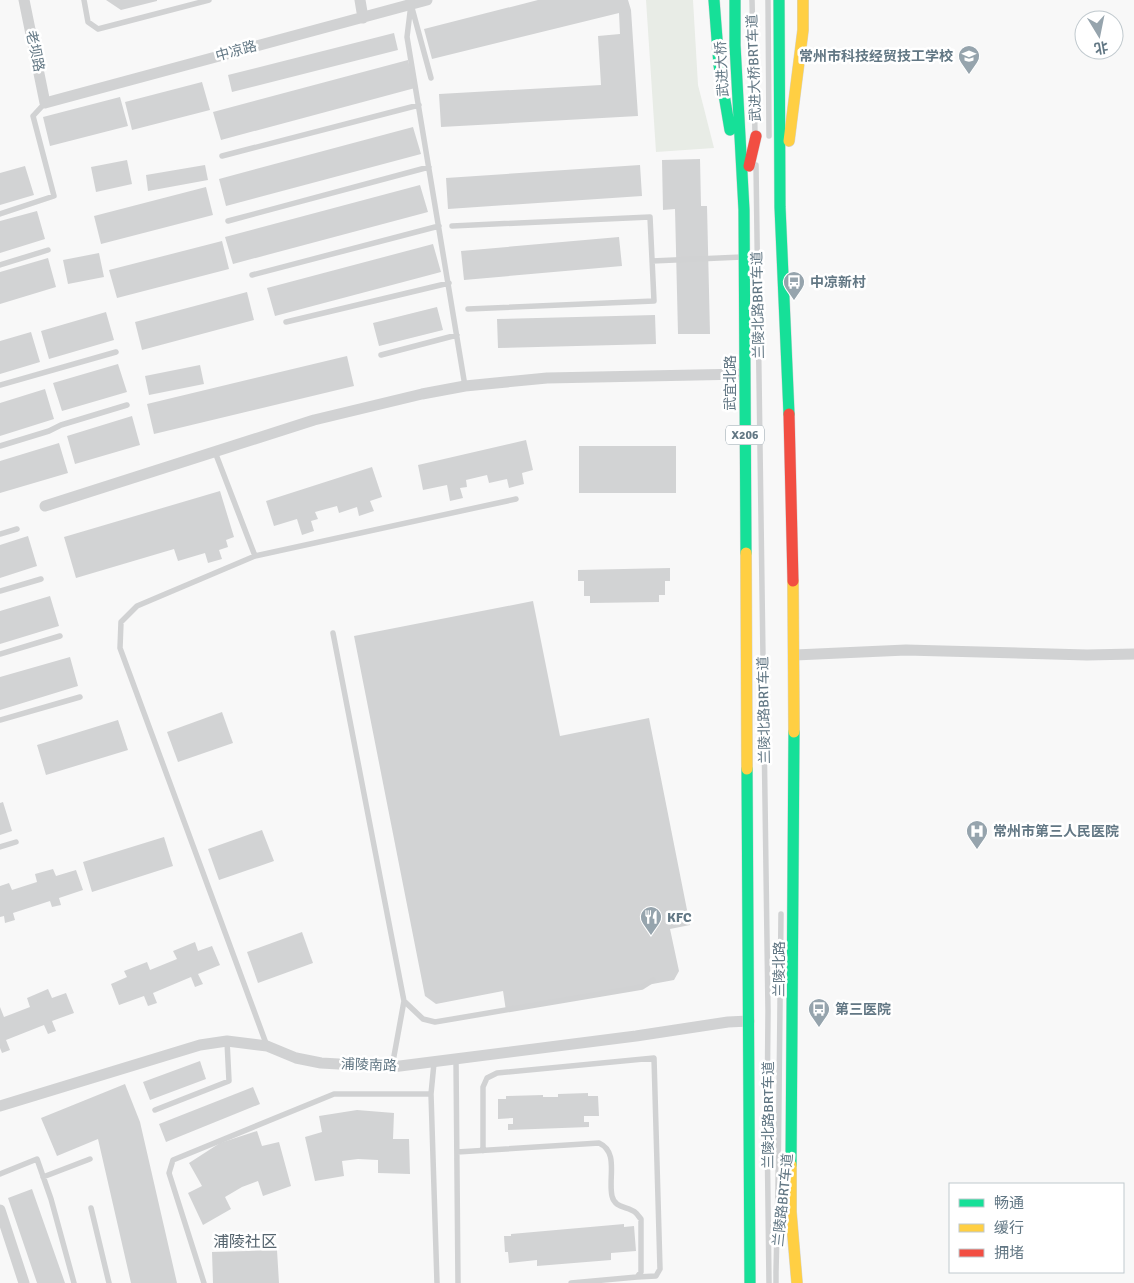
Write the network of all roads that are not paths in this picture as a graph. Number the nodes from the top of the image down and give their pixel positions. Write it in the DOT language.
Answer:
graph roads {
  1 [pos="24,0"];
  2 [pos="84,0"];
  3 [pos="209,0"];
  4 [pos="360,0"];
  5 [pos="427,0"];
  6 [pos="714,0"];
  7 [pos="735,0"];
  8 [pos="752,0"];
  9 [pos="768,0"];
  10 [pos="778,0"];
  11 [pos="803,0"];
  12 [pos="411,4"];
  13 [pos="363,18"];
  14 [pos="431,78"];
  15 [pos="46,103"];
  16 [pos="419,105"];
  17 [pos="756,136"];
  18 [pos="774,136"];
  19 [pos="741,137"];
  20 [pos="222,156"];
  21 [pos="429,167"];
  22 [pos="780,206"];
  23 [pos="744,210"];
  24 [pos="0,214"];
  25 [pos="228,221"];
  26 [pos="439,226"];
  27 [pos="452,226"];
  28 [pos="48,250"];
  29 [pos="744,257"];
  30 [pos="652,261"];
  31 [pos="0,265"];
  32 [pos="252,275"];
  33 [pos="449,283"];
  34 [pos="468,309"];
  35 [pos="286,322"];
  36 [pos="457,335"];
  37 [pos="116,352"];
  38 [pos="381,355"];
  39 [pos="744,374"];
  40 [pos="0,385"];
  41 [pos="465,386"];
  42 [pos="127,405"];
  43 [pos="0,446"];
  44 [pos="215,452"];
  45 [pos="516,499"];
  46 [pos="45,506"];
  47 [pos="17,529"];
  48 [pos="0,534"];
  49 [pos="255,556"];
  50 [pos="41,578"];
  51 [pos="0,591"];
  52 [pos="334,633"];
  53 [pos="60,636"];
  54 [pos="0,654"];
  55 [pos="1134,654"];
  56 [pos="794,655"];
  57 [pos="80,697"];
  58 [pos="0,720"];
  59 [pos="16,842"];
  60 [pos="0,847"];
  61 [pos="781,914"];
  62 [pos="653,980"];
  63 [pos="404,1001"];
  64 [pos="749,1020"];
  65 [pos="227,1041"];
  66 [pos="267,1046"];
  67 [pos="456,1060"];
  68 [pos="434,1063"];
  69 [pos="392,1067"];
  70 [pos="431,1094"];
  71 [pos="0,1106"];
  72 [pos="155,1110"];
  73 [pos="793,1116"];
  74 [pos="483,1150"];
  75 [pos="457,1152"];
  76 [pos="90,1159"];
  77 [pos="0,1174"];
  78 [pos="43,1177"];
  79 [pos="91,1208"];
  80 [pos="0,1210"];
  81 [pos="776,1272"];
  82 [pos="637,1277"];
  83 [pos="24,1283"];
  84 [pos="74,1283"];
  85 [pos="109,1283"];
  86 [pos="204,1283"];
  87 [pos="437,1283"];
  88 [pos="458,1283"];
  89 [pos="571,1283"];
  90 [pos="750,1283"];
  91 [pos="769,1283"];
  92 [pos="776,1283"];
  93 [pos="797,1283"];
  1 -- 15 [label="street, 老坝路"];
  2 -- 3 [label="lane"];
  4 -- 13 [label="street"];
  5 -- 12 [label="street, 中凉路"];
  6 -- 23 [label="main road"];
  7 -- 19 [label="main road, 武进大桥 / X206"];
  8 -- 17 [label="lane, 武进大桥BRT车道"];
  9 -- 18 [label="lane, 武进大桥BRT车道"];
  10 -- 18 [label="main road"];
  11 -- 22 [label="main road"];
  12 -- 13 [label="street, 中凉路"];
  12 -- 14 [label="lane"];
  12 -- 16 [label="lane"];
  13 -- 15 [label="street, 中凉路"];
  15 -- 24 [label="lane"];
  16 -- 20 [label="lane"];
  16 -- 21 [label="lane"];
  17 -- 23 [label="main road"];
  17 -- 91 [label="lane, 兰陵北路BRT车道"];
  18 -- 22 [label="main road"];
  19 -- 23 [label="main road, 武宜北路 / X206"];
  21 -- 25 [label="lane"];
  21 -- 26 [label="lane"];
  22 -- 56 [label="main road"];
  23 -- 29 [label="main road, 武宜北路 / X206"];
  26 -- 32 [label="lane"];
  26 -- 33 [label="lane"];
  27 -- 30 [label="lane"];
  28 -- 31 [label="lane"];
  29 -- 30 [label="lane"];
  29 -- 39 [label="main road, 武宜北路 / X206"];
  30 -- 34 [label="lane"];
  33 -- 35 [label="lane"];
  33 -- 36 [label="lane"];
  36 -- 38 [label="lane"];
  36 -- 41 [label="lane"];
  37 -- 40 [label="lane"];
  39 -- 41 [label="street"];
  39 -- 64 [label="main road, 武宜北路 / X206"];
  41 -- 44 [label="street"];
  42 -- 43 [label="lane"];
  44 -- 46 [label="street"];
  44 -- 49 [label="lane"];
  45 -- 49 [label="lane"];
  47 -- 48 [label="lane"];
  49 -- 66 [label="lane"];
  50 -- 51 [label="lane"];
  52 -- 63 [label="lane"];
  53 -- 54 [label="lane"];
  55 -- 56 [label="street"];
  56 -- 73 [label="main road, 兰陵北路"];
  57 -- 58 [label="lane"];
  59 -- 60 [label="lane"];
  61 -- 81 [label="lane, 兰陵北路BRT车道"];
  62 -- 63 [label="lane"];
  63 -- 69 [label="lane"];
  64 -- 67 [label="street, 浦陵南路"];
  64 -- 90 [label="main road"];
  65 -- 66 [label="street, 浦陵南路"];
  65 -- 71 [label="street, 浦陵南路"];
  65 -- 72 [label="lane"];
  66 -- 69 [label="street, 浦陵南路"];
  67 -- 68 [label="street, 浦陵南路"];
  67 -- 75 [label="lane"];
  68 -- 69 [label="street, 浦陵南路"];
  68 -- 70 [label="lane"];
  70 -- 86 [label="lane"];
  70 -- 87 [label="lane"];
  73 -- 81 [label="lane, 兰陵路BRT车道"];
  73 -- 93 [label="main road, 兰陵北路"];
  74 -- 75 [label="lane"];
  74 -- 82 [label="lane"];
  74 -- 82 [label="lane"];
  75 -- 88 [label="lane"];
  76 -- 78 [label="lane"];
  77 -- 78 [label="lane"];
  78 -- 84 [label="lane"];
  79 -- 85 [label="lane"];
  80 -- 83 [label="street"];
  81 -- 92 [label="lane, 兰陵路BRT车道"];
  82 -- 89 [label="lane"];
}
